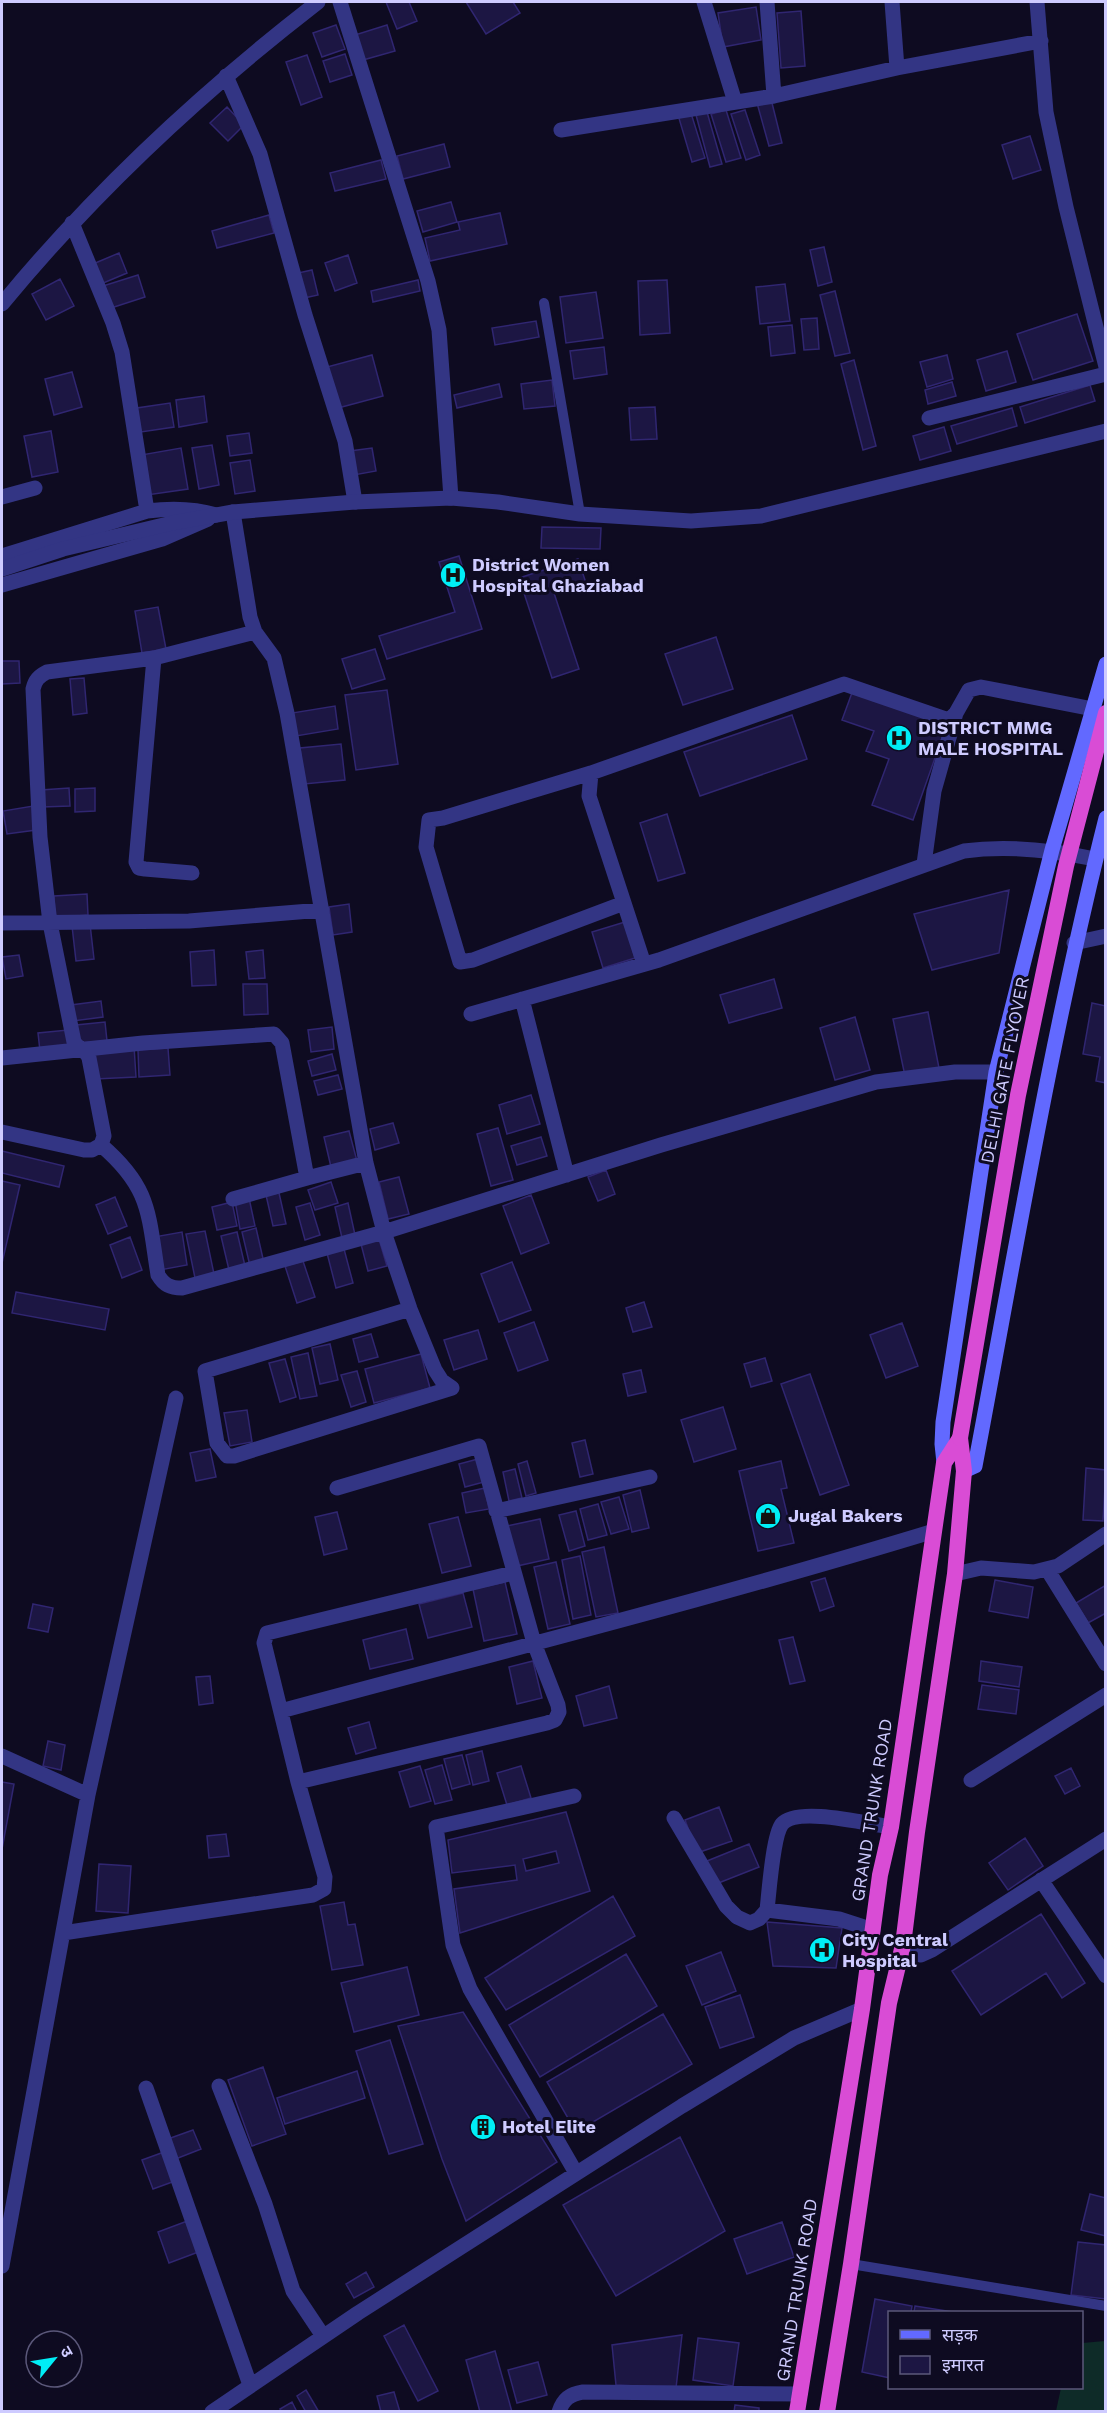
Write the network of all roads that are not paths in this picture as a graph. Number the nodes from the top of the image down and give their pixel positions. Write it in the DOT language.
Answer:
graph roads {
  1 [pos="318,2"];
  2 [pos="340,2"];
  3 [pos="704,2"];
  4 [pos="767,2"];
  5 [pos="892,2"];
  6 [pos="1038,2"];
  7 [pos="1041,40"];
  8 [pos="897,68"];
  9 [pos="226,76"];
  10 [pos="774,96"];
  11 [pos="735,102"];
  12 [pos="561,130"];
  13 [pos="72,223"];
  14 [pos="544,303"];
  15 [pos="2,304"];
  16 [pos="1106,367"];
  17 [pos="1106,374"];
  18 [pos="929,418"];
  19 [pos="1106,431"];
  20 [pos="34,488"];
  21 [pos="2,497"];
  22 [pos="451,498"];
  23 [pos="355,502"];
  24 [pos="147,511"];
  25 [pos="233,512"];
  26 [pos="580,514"];
  27 [pos="216,515"];
  28 [pos="2,556"];
  29 [pos="2,569"];
  30 [pos="2,585"];
  31 [pos="255,632"];
  32 [pos="154,658"];
  33 [pos="1106,664"];
  34 [pos="1099,711"];
  35 [pos="956,713"];
  36 [pos="591,774"];
  37 [pos="1106,818"];
  38 [pos="1052,850"];
  39 [pos="1095,859"];
  40 [pos="924,864"];
  41 [pos="192,873"];
  42 [pos="624,903"];
  43 [pos="322,910"];
  44 [pos="2,923"];
  45 [pos="50,923"];
  46 [pos="1106,936"];
  47 [pos="1074,943"];
  48 [pos="644,964"];
  49 [pos="522,999"];
  50 [pos="471,1014"];
  51 [pos="82,1049"];
  52 [pos="2,1058"];
  53 [pos="996,1072"];
  54 [pos="2,1132"];
  55 [pos="101,1145"];
  56 [pos="366,1163"];
  57 [pos="567,1175"];
  58 [pos="307,1178"];
  59 [pos="233,1199"];
  60 [pos="384,1232"];
  61 [pos="410,1309"];
  62 [pos="176,1398"];
  63 [pos="960,1438"];
  64 [pos="944,1463"];
  65 [pos="964,1472"];
  66 [pos="650,1477"];
  67 [pos="337,1488"];
  68 [pos="496,1511"];
  69 [pos="934,1531"];
  70 [pos="1106,1534"];
  71 [pos="1047,1569"];
  72 [pos="513,1573"];
  73 [pos="955,1574"];
  74 [pos="534,1643"];
  75 [pos="1106,1664"];
  76 [pos="1106,1695"];
  77 [pos="281,1711"];
  78 [pos="2,1756"];
  79 [pos="971,1780"];
  80 [pos="298,1782"];
  81 [pos="88,1796"];
  82 [pos="574,1796"];
  83 [pos="674,1818"];
  84 [pos="891,1827"];
  85 [pos="1106,1839"];
  86 [pos="1041,1880"];
  87 [pos="767,1910"];
  88 [pos="873,1930"];
  89 [pos="63,1933"];
  90 [pos="903,1945"];
  91 [pos="1106,1976"];
  92 [pos="862,2009"];
  93 [pos="219,2086"];
  94 [pos="146,2088"];
  95 [pos="576,2173"];
  96 [pos="851,2264"];
  97 [pos="2,2266"];
  98 [pos="1106,2306"];
  99 [pos="323,2336"];
  100 [pos="250,2385"];
  101 [pos="800,2394"];
  102 [pos="212,2412"];
  103 [pos="558,2412"];
  104 [pos="797,2412"];
  105 [pos="827,2412"];
  1 -- 9 [label="street"];
  2 -- 22 [label="street"];
  3 -- 11 [label="street"];
  4 -- 10 [label="street"];
  5 -- 8 [label="street"];
  6 -- 7 [label="street"];
  7 -- 8 [label="street"];
  7 -- 16 [label="street"];
  8 -- 10 [label="street"];
  9 -- 13 [label="street"];
  9 -- 23 [label="street"];
  10 -- 11 [label="street"];
  11 -- 12 [label="street"];
  13 -- 15 [label="street"];
  13 -- 24 [label="street"];
  14 -- 26 [label="lane"];
  17 -- 18 [label="street"];
  19 -- 26 [label="street"];
  20 -- 21 [label="street"];
  22 -- 23 [label="street"];
  22 -- 26 [label="street"];
  23 -- 25 [label="street"];
  24 -- 27 [label="street"];
  24 -- 28 [label="street"];
  25 -- 27 [label="street"];
  25 -- 31 [label="street"];
  27 -- 29 [label="street"];
  27 -- 30 [label="street"];
  31 -- 32 [label="street"];
  31 -- 43 [label="street"];
  32 -- 41 [label="street"];
  32 -- 45 [label="street"];
  33 -- 34 [label="main road"];
  34 -- 35 [label="street"];
  34 -- 38 [label="main road"];
  34 -- 63 [label="highway, DELHI GATE FLYOVER, bridge"];
  35 -- 36 [label="street"];
  35 -- 40 [label="street"];
  36 -- 42 [label="street"];
  36 -- 42 [label="street"];
  37 -- 39 [label="main road"];
  38 -- 39 [label="street"];
  38 -- 40 [label="street"];
  38 -- 53 [label="main road"];
  39 -- 47 [label="main road"];
  40 -- 48 [label="street"];
  42 -- 48 [label="street"];
  43 -- 45 [label="street"];
  43 -- 56 [label="street"];
  44 -- 45 [label="street"];
  45 -- 51 [label="street"];
  46 -- 47 [label="street"];
  47 -- 65 [label="main road"];
  48 -- 49 [label="street"];
  49 -- 50 [label="street"];
  49 -- 57 [label="street"];
  51 -- 52 [label="street"];
  51 -- 55 [label="street"];
  51 -- 58 [label="street"];
  53 -- 57 [label="street"];
  53 -- 64 [label="main road"];
  54 -- 55 [label="street"];
  55 -- 60 [label="street"];
  56 -- 58 [label="street"];
  56 -- 60 [label="street"];
  57 -- 60 [label="street"];
  58 -- 59 [label="street"];
  60 -- 61 [label="street"];
  61 -- 61 [label="street"];
  62 -- 81 [label="street"];
  63 -- 64 [label="highway, DELHI GATE FLYOVER"];
  63 -- 65 [label="highway, DELHI GATE FLYOVER"];
  64 -- 69 [label="highway, GRAND TRUNK ROAD"];
  65 -- 73 [label="highway"];
  66 -- 68 [label="street"];
  67 -- 68 [label="street"];
  68 -- 72 [label="street"];
  69 -- 74 [label="street"];
  69 -- 84 [label="highway, GRAND TRUNK ROAD"];
  70 -- 71 [label="street"];
  71 -- 73 [label="street"];
  71 -- 75 [label="street"];
  72 -- 74 [label="street"];
  72 -- 77 [label="street"];
  73 -- 90 [label="highway"];
  74 -- 77 [label="street"];
  74 -- 80 [label="street"];
  76 -- 79 [label="street"];
  77 -- 80 [label="street"];
  78 -- 81 [label="street"];
  80 -- 89 [label="street"];
  81 -- 89 [label="street"];
  82 -- 95 [label="street"];
  83 -- 87 [label="street"];
  84 -- 87 [label="street"];
  84 -- 88 [label="highway, GRAND TRUNK ROAD"];
  85 -- 86 [label="street"];
  86 -- 90 [label="street"];
  86 -- 91 [label="street"];
  87 -- 88 [label="street"];
  88 -- 92 [label="highway, GRAND TRUNK ROAD"];
  89 -- 97 [label="street"];
  90 -- 96 [label="highway"];
  92 -- 95 [label="street"];
  92 -- 101 [label="highway, GRAND TRUNK ROAD"];
  93 -- 99 [label="street"];
  94 -- 100 [label="street"];
  95 -- 99 [label="street"];
  96 -- 98 [label="lane"];
  96 -- 105 [label="highway"];
  99 -- 100 [label="street"];
  100 -- 102 [label="street"];
  101 -- 103 [label="street"];
  101 -- 104 [label="highway, GRAND TRUNK ROAD"];
}
